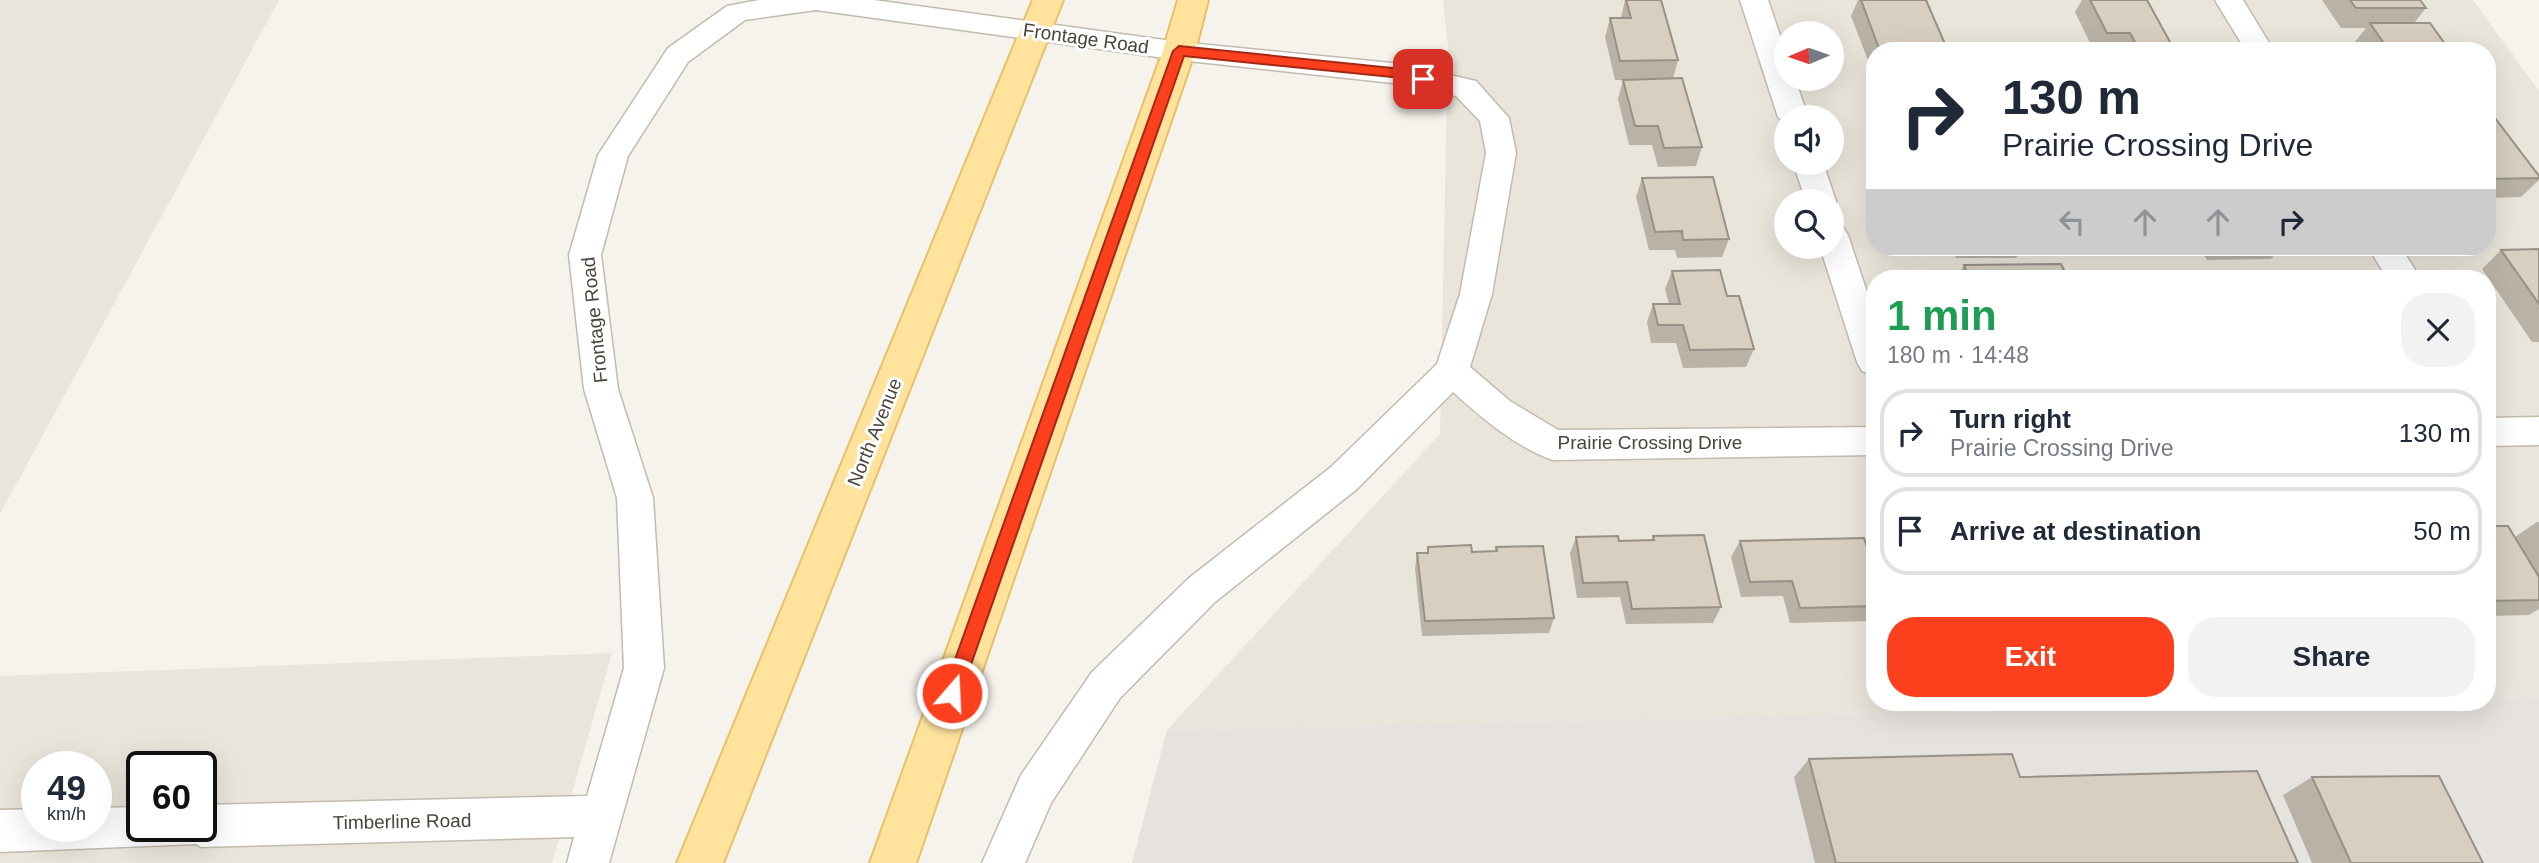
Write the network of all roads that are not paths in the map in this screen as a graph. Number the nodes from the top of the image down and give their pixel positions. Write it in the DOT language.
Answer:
graph roads {
  1 [pos="1193,0"];
  2 [pos="1755,0"];
  3 [pos="2229,0"];
  4 [pos="740,6"];
  5 [pos="1042,15"];
  6 [pos="2255,42"];
  7 [pos="1179,51"];
  8 [pos="1789,105"];
  9 [pos="1840,259"];
  10 [pos="1866,338"];
  11 [pos="1452,370"];
  12 [pos="2496,425"];
  13 [pos="2539,431"];
  14 [pos="1866,441"];
  15 [pos="603,816"];
  16 [pos="217,826"];
  17 [pos="126,828"];
  18 [pos="0,831"];
  19 [pos="588,863"];
  20 [pos="700,863"];
  21 [pos="893,863"];
  22 [pos="1003,863"];
  1 -- 7 [label="main road"];
  2 -- 8 [label="street"];
  3 -- 6 [label="street"];
  4 -- 5 [label="street, Frontage Road"];
  4 -- 15 [label="street, Frontage Road"];
  5 -- 7 [label="street, Frontage Road"];
  5 -- 20 [label="main road, North Avenue"];
  7 -- 11 [label="street"];
  7 -- 21 [label="main road"];
  9 -- 10 [label="street"];
  11 -- 14 [label="street, Prairie Crossing Drive"];
  11 -- 22 [label="street"];
  12 -- 13 [label="street"];
  15 -- 16 [label="street, Timberline Road"];
  15 -- 19 [label="street, Frontage Road"];
  17 -- 18 [label="street"];
}
